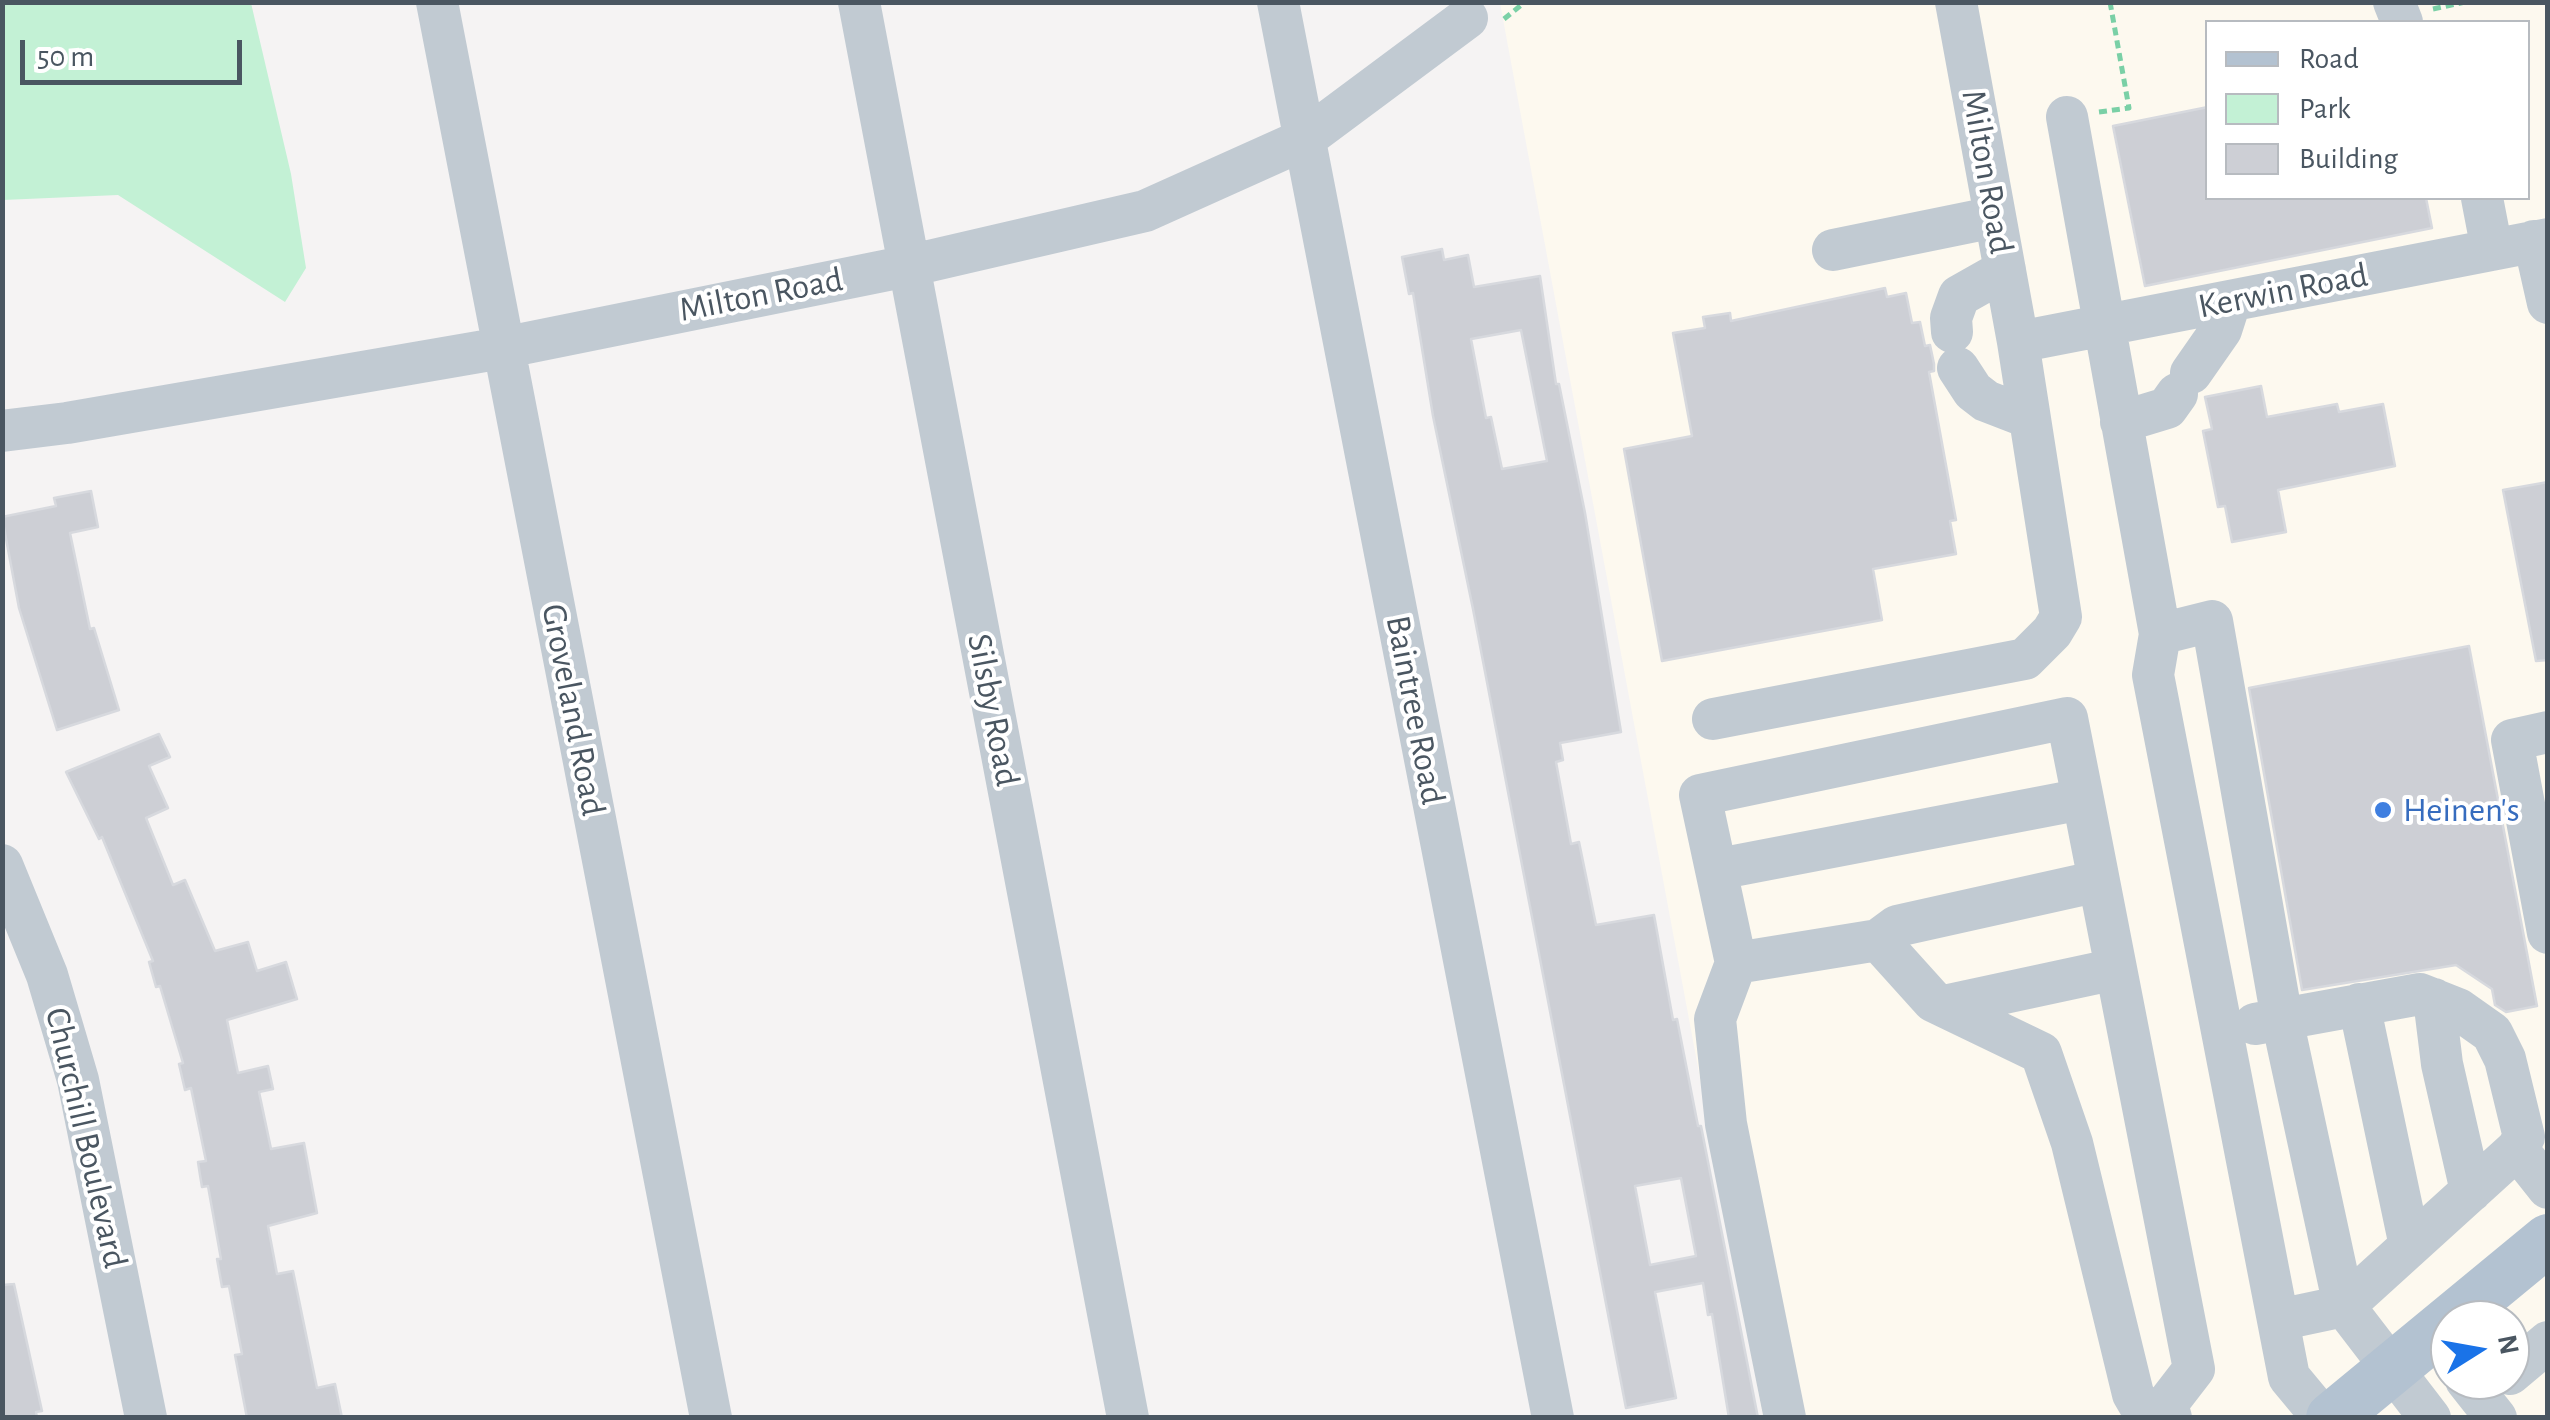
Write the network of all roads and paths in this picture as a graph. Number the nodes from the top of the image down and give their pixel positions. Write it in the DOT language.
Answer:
graph roads {
  1 [pos="437,2"];
  2 [pos="859,2"];
  3 [pos="1278,2"];
  4 [pos="1956,2"];
  5 [pos="2110,2"];
  6 [pos="1467,18"];
  7 [pos="2067,116"];
  8 [pos="1303,140"];
  9 [pos="2482,200"];
  10 [pos="1995,216"];
  11 [pos="2541,240"];
  12 [pos="1833,250"];
  13 [pos="2492,250"];
  14 [pos="908,266"];
  15 [pos="2005,270"];
  16 [pos="2230,302"];
  17 [pos="2548,303"];
  18 [pos="2103,325"];
  19 [pos="2018,342"];
  20 [pos="502,348"];
  21 [pos="2030,418"];
  22 [pos="2122,422"];
  23 [pos="2,431"];
  24 [pos="2160,634"];
  25 [pos="1713,719"];
  26 [pos="2548,732"];
  27 [pos="2083,800"];
  28 [pos="2,864"];
  29 [pos="1718,869"];
  30 [pos="2099,881"];
  31 [pos="2548,933"];
  32 [pos="1878,940"];
  33 [pos="1736,963"];
  34 [pos="2116,970"];
  35 [pos="2434,999"];
  36 [pos="2359,1004"];
  37 [pos="1944,1006"];
  38 [pos="2282,1019"];
  39 [pos="2222,1031"];
  40 [pos="2517,1149"];
  41 [pos="2548,1188"];
  42 [pos="2471,1191"];
  43 [pos="2548,1240"];
  44 [pos="2410,1246"];
  45 [pos="2344,1306"];
  46 [pos="2278,1320"];
  47 [pos="2424,1355"];
  48 [pos="146,1418"];
  49 [pos="710,1418"];
  50 [pos="1128,1418"];
  51 [pos="1552,1418"];
  52 [pos="1785,1418"];
  53 [pos="2147,1418"];
  54 [pos="2171,1418"];
  55 [pos="2323,1418"];
  56 [pos="2332,1418"];
  57 [pos="2430,1418"];
  1 -- 20 [label="street, Groveland Road"];
  2 -- 14 [label="street, Silsby Road"];
  3 -- 8 [label="street, Baintree Road"];
  4 -- 10 [label="street, Milton Road"];
  5 -- 7 [label="path"];
  6 -- 8 [label="street, Milton Road"];
  7 -- 18 [label="street"];
  8 -- 14 [label="street, Milton Road"];
  8 -- 51 [label="street, Baintree Road"];
  9 -- 13 [label="street"];
  10 -- 12 [label="street"];
  10 -- 15 [label="street, Milton Road"];
  11 -- 13 [label="street, Kerwin Road"];
  11 -- 17 [label="street"];
  13 -- 16 [label="street, Kerwin Road"];
  14 -- 20 [label="street, Milton Road"];
  14 -- 50 [label="street, Silsby Road"];
  15 -- 19 [label="street, Milton Road"];
  15 -- 21 [label="street"];
  16 -- 18 [label="street, Kerwin Road"];
  16 -- 22 [label="street"];
  18 -- 19 [label="street, Kerwin Road"];
  18 -- 22 [label="street"];
  19 -- 21 [label="street, Milton Road"];
  20 -- 23 [label="street, Milton Road"];
  20 -- 49 [label="street, Groveland Road"];
  21 -- 25 [label="street, Milton Road"];
  22 -- 24 [label="street"];
  24 -- 38 [label="street"];
  24 -- 39 [label="street"];
  26 -- 31 [label="street"];
  27 -- 29 [label="street"];
  27 -- 29 [label="street"];
  27 -- 30 [label="street"];
  28 -- 48 [label="street, Churchill Boulevard"];
  29 -- 33 [label="street"];
  30 -- 32 [label="street"];
  30 -- 34 [label="street"];
  32 -- 33 [label="street"];
  32 -- 37 [label="street"];
  33 -- 52 [label="street"];
  34 -- 37 [label="street"];
  34 -- 54 [label="street"];
  35 -- 36 [label="street"];
  35 -- 40 [label="street"];
  35 -- 42 [label="street"];
  36 -- 38 [label="street"];
  36 -- 44 [label="street"];
  37 -- 53 [label="street"];
  38 -- 39 [label="street"];
  38 -- 45 [label="street"];
  39 -- 46 [label="street"];
  40 -- 41 [label="street"];
  40 -- 42 [label="street"];
  42 -- 44 [label="street"];
  43 -- 47 [label="main road"];
  44 -- 45 [label="street"];
  45 -- 46 [label="street"];
  45 -- 47 [label="street"];
  46 -- 55 [label="street"];
  47 -- 56 [label="main road"];
  47 -- 57 [label="street"];
}
